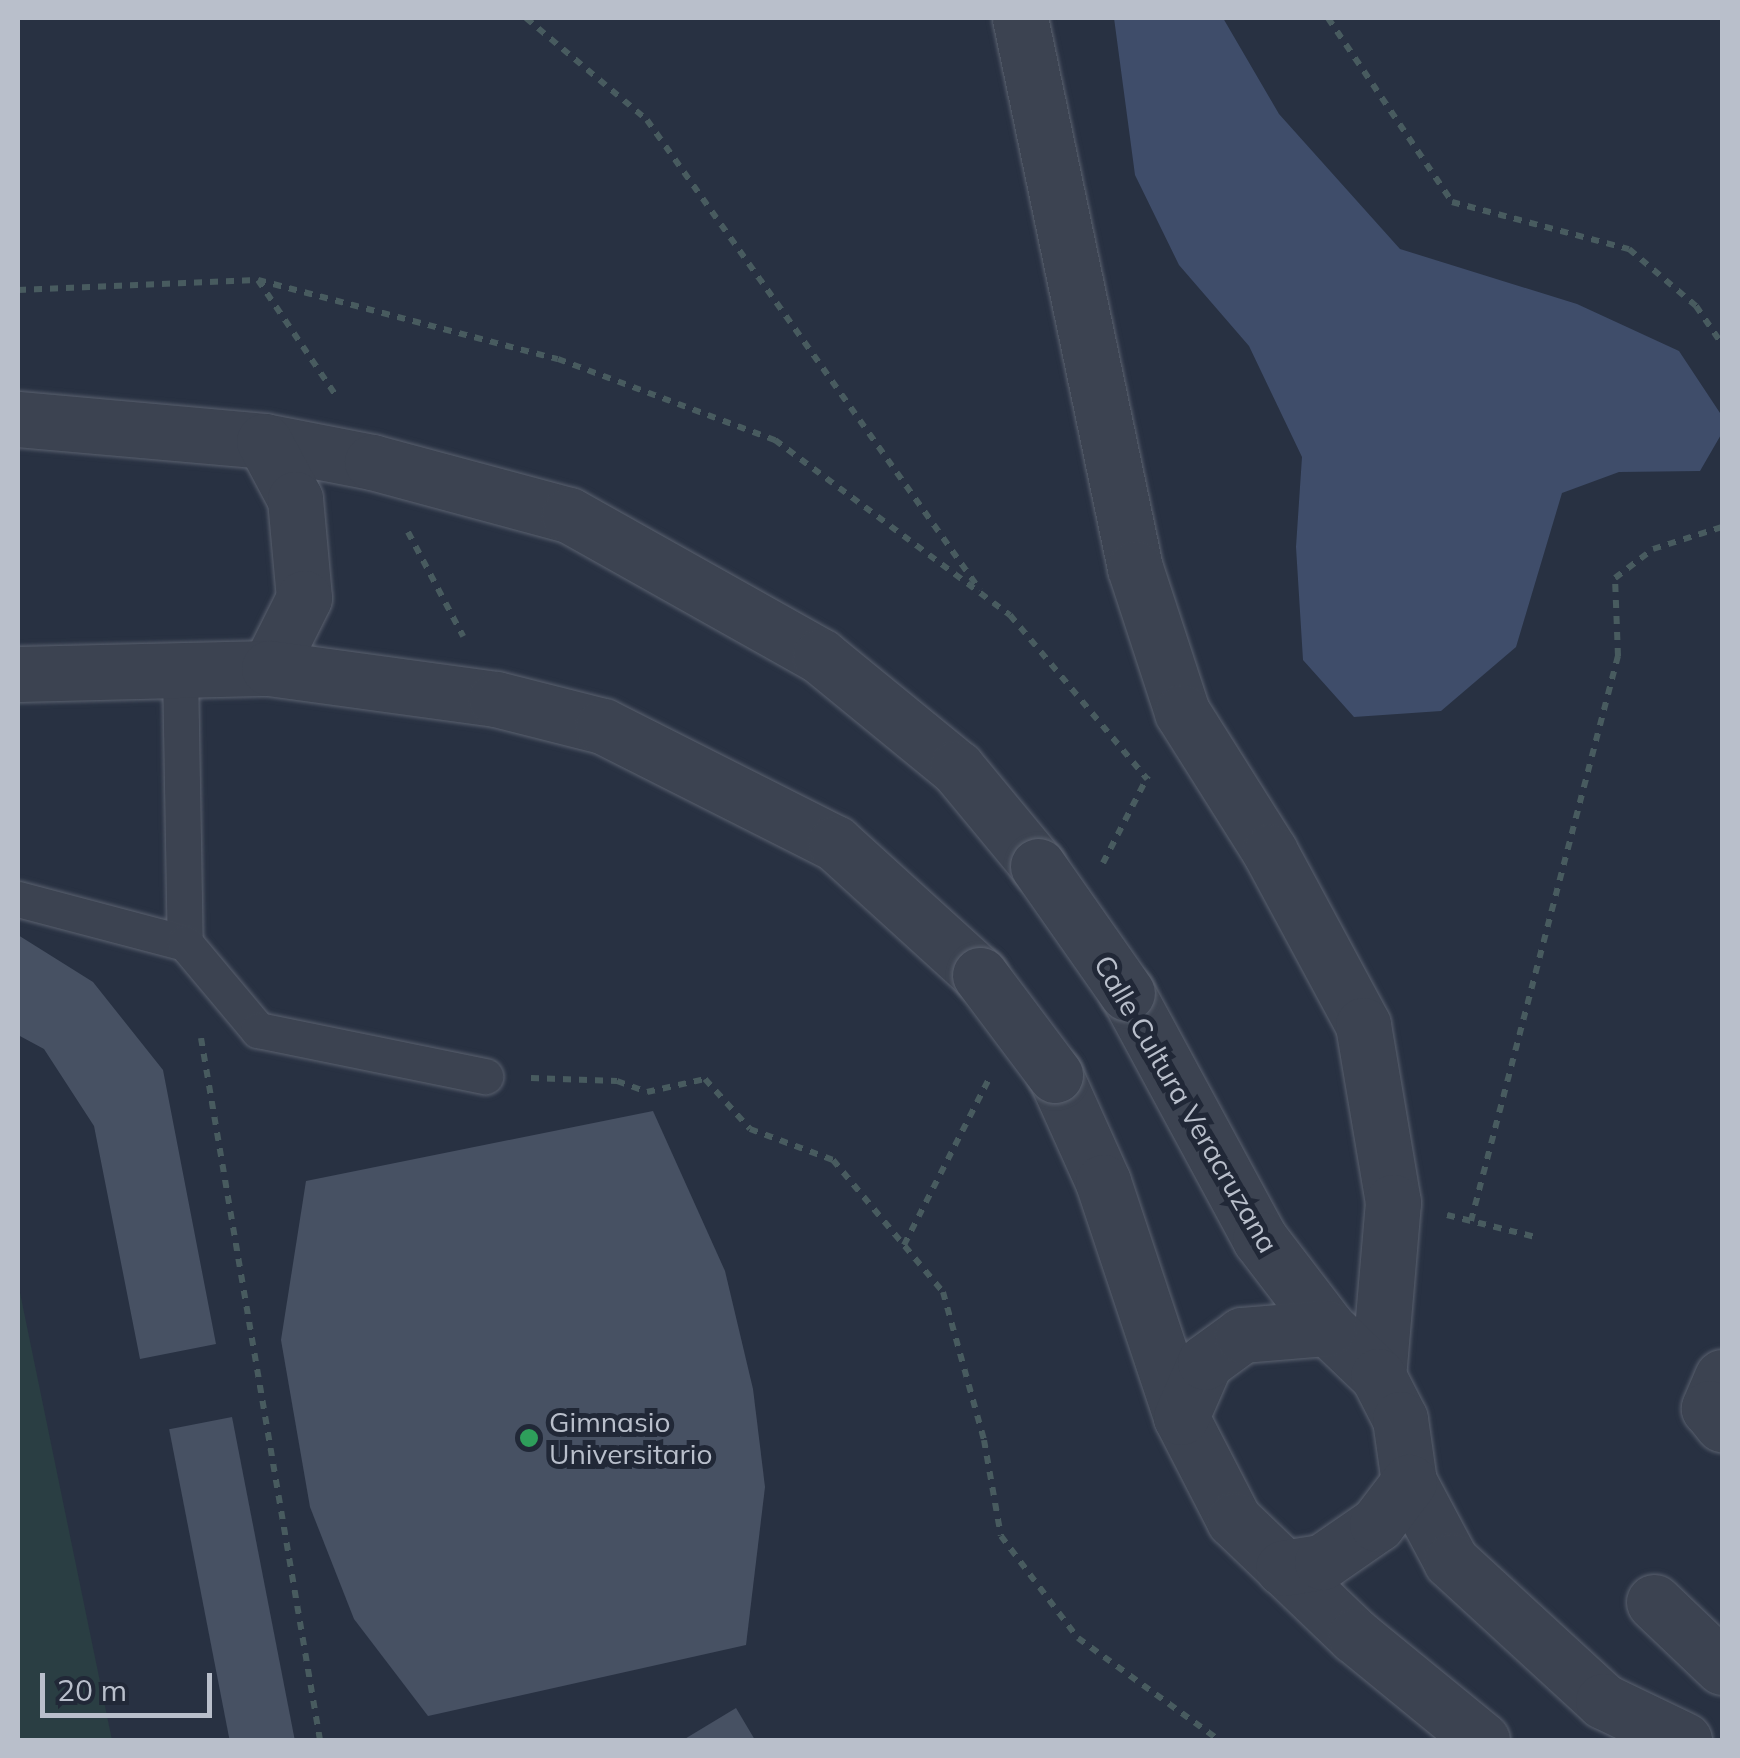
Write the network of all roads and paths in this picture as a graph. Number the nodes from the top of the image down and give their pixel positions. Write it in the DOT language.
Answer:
graph roads {
  1 [pos="526,18"];
  2 [pos="1020,18"];
  3 [pos="1328,18"];
  4 [pos="258,280"];
  5 [pos="18,290"];
  6 [pos="1722,344"];
  7 [pos="18,419"];
  8 [pos="264,441"];
  9 [pos="372,462"];
  10 [pos="1722,526"];
  11 [pos="984,595"];
  12 [pos="269,668"];
  13 [pos="180,670"];
  14 [pos="18,674"];
  15 [pos="496,699"];
  16 [pos="1147,780"];
  17 [pos="18,899"];
  18 [pos="185,944"];
  19 [pos="485,1076"];
  20 [pos="1393,1202"];
  21 [pos="1471,1221"];
  22 [pos="1539,1238"];
  23 [pos="1328,1328"];
  24 [pos="1378,1376"];
  25 [pos="1722,1378"];
  26 [pos="1181,1417"];
  27 [pos="1722,1424"];
  28 [pos="1409,1482"];
  29 [pos="1283,1568"];
  30 [pos="1654,1602"];
  31 [pos="1722,1667"];
  32 [pos="320,1740"];
  33 [pos="1219,1740"];
  34 [pos="1482,1740"];
  35 [pos="1684,1740"];
  1 -- 11 [label="path"];
  2 -- 20 [label="street"];
  3 -- 6 [label="path"];
  4 -- 5 [label="path"];
  4 -- 9 [label="path"];
  4 -- 11 [label="path"];
  7 -- 8 [label="street, Calle Cultura Veracruzana"];
  8 -- 9 [label="street, Calle Cultura Veracruzana"];
  8 -- 12 [label="street"];
  9 -- 15 [label="path"];
  9 -- 23 [label="street, Calle Cultura Veracruzana, bridge"];
  10 -- 21 [label="path"];
  11 -- 16 [label="path"];
  12 -- 13 [label="street"];
  12 -- 15 [label="street"];
  13 -- 14 [label="street"];
  13 -- 18 [label="lane"];
  15 -- 26 [label="street, bridge"];
  17 -- 18 [label="lane"];
  18 -- 19 [label="lane"];
  18 -- 32 [label="path"];
  19 -- 33 [label="path"];
  20 -- 21 [label="path"];
  20 -- 24 [label="street"];
  21 -- 22 [label="path"];
  23 -- 24 [label="street, Calle Cultura Veracruzana"];
  23 -- 26 [label="street"];
  24 -- 28 [label="street, Calle Cultura Veracruzana"];
  25 -- 27 [label="street"];
  26 -- 29 [label="street"];
  28 -- 29 [label="street"];
  28 -- 35 [label="street, Calle Cultura Veracruzana"];
  29 -- 34 [label="street"];
  30 -- 31 [label="street"];
}
